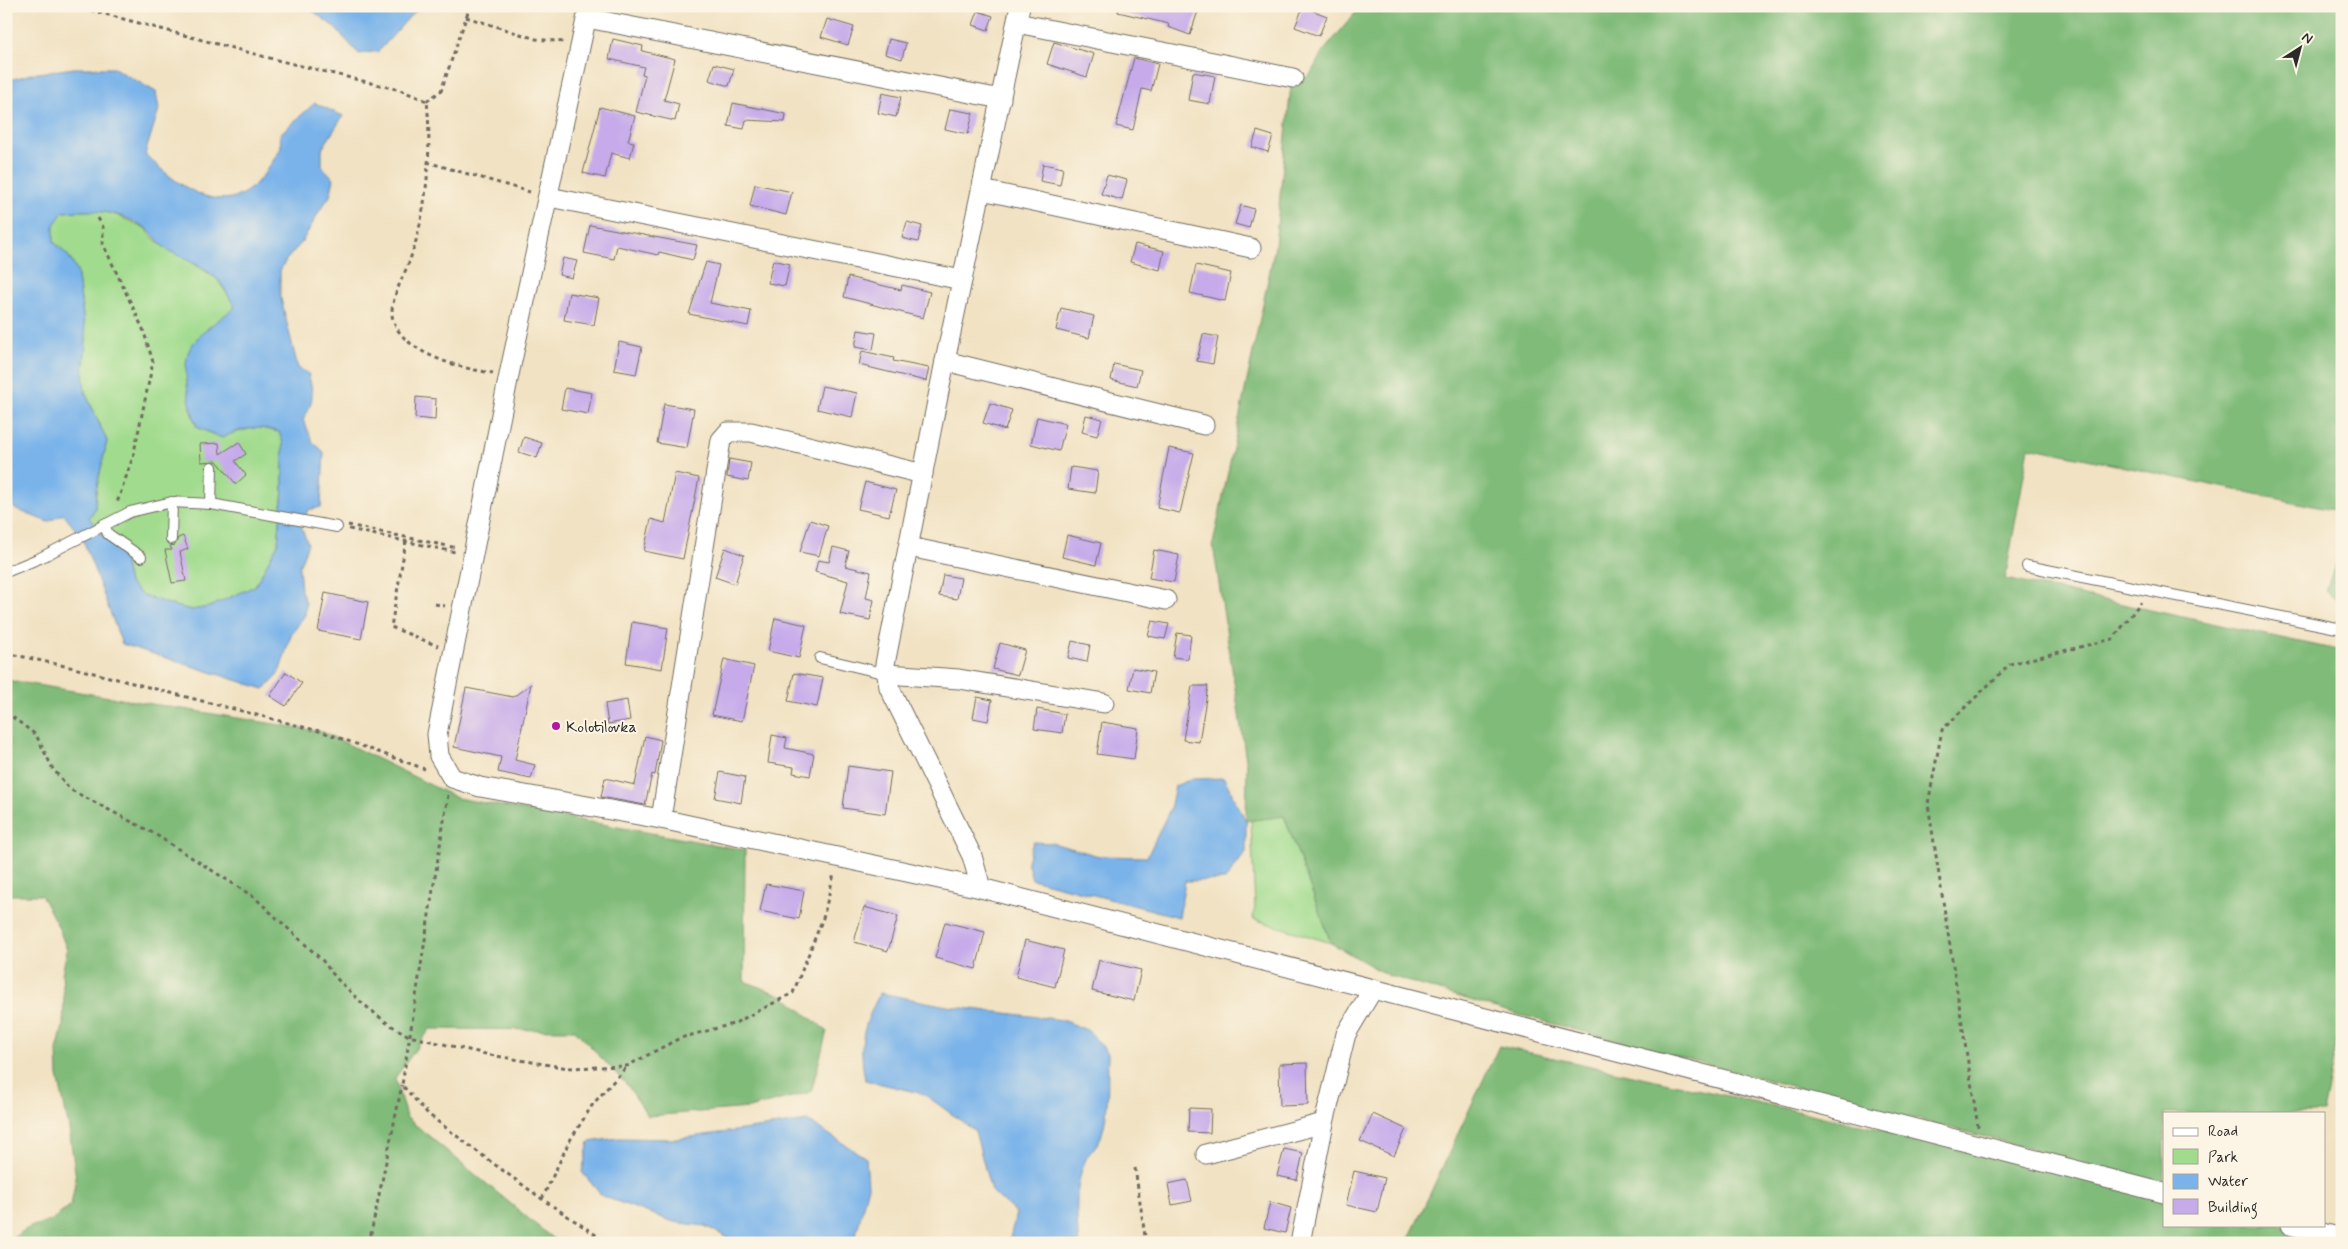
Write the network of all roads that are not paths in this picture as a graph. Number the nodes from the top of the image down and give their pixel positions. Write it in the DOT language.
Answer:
graph roads {
  1 [pos="588,12"];
  2 [pos="1018,15"];
  3 [pos="1293,78"];
  4 [pos="1001,99"];
  5 [pos="982,190"];
  6 [pos="549,197"];
  7 [pos="1251,248"];
  8 [pos="962,280"];
  9 [pos="945,361"];
  10 [pos="1204,425"];
  11 [pos="212,467"];
  12 [pos="923,474"];
  13 [pos="172,502"];
  14 [pos="211,504"];
  15 [pos="104,524"];
  16 [pos="337,527"];
  17 [pos="171,538"];
  18 [pos="909,547"];
  19 [pos="141,557"];
  20 [pos="2027,566"];
  21 [pos="6,572"];
  22 [pos="1166,600"];
  23 [pos="2342,629"];
  24 [pos="820,658"];
  25 [pos="887,674"];
  26 [pos="1104,703"];
  27 [pos="661,819"];
  28 [pos="981,888"];
  29 [pos="1373,989"];
  30 [pos="1324,1123"];
  31 [pos="1206,1154"];
  32 [pos="2163,1193"];
  33 [pos="2294,1226"];
  34 [pos="2342,1238"];
  35 [pos="1300,1243"];
  1 -- 4 [label="street"];
  1 -- 6 [label="street"];
  2 -- 3 [label="street"];
  2 -- 4 [label="street"];
  4 -- 5 [label="street"];
  5 -- 7 [label="street"];
  5 -- 8 [label="street"];
  6 -- 8 [label="street"];
  6 -- 27 [label="street"];
  8 -- 9 [label="street"];
  9 -- 10 [label="street"];
  9 -- 12 [label="street"];
  11 -- 14 [label="lane"];
  12 -- 18 [label="street"];
  12 -- 27 [label="street"];
  13 -- 14 [label="lane"];
  13 -- 15 [label="lane"];
  13 -- 17 [label="lane"];
  14 -- 16 [label="lane"];
  15 -- 19 [label="lane"];
  15 -- 21 [label="lane"];
  18 -- 22 [label="street"];
  18 -- 25 [label="street"];
  20 -- 23 [label="lane"];
  24 -- 25 [label="lane"];
  25 -- 26 [label="street"];
  25 -- 28 [label="street"];
  27 -- 28 [label="street"];
  28 -- 29 [label="street"];
  29 -- 30 [label="street"];
  29 -- 32 [label="street"];
  30 -- 31 [label="street"];
  30 -- 35 [label="street"];
  33 -- 34 [label="street"];
}
